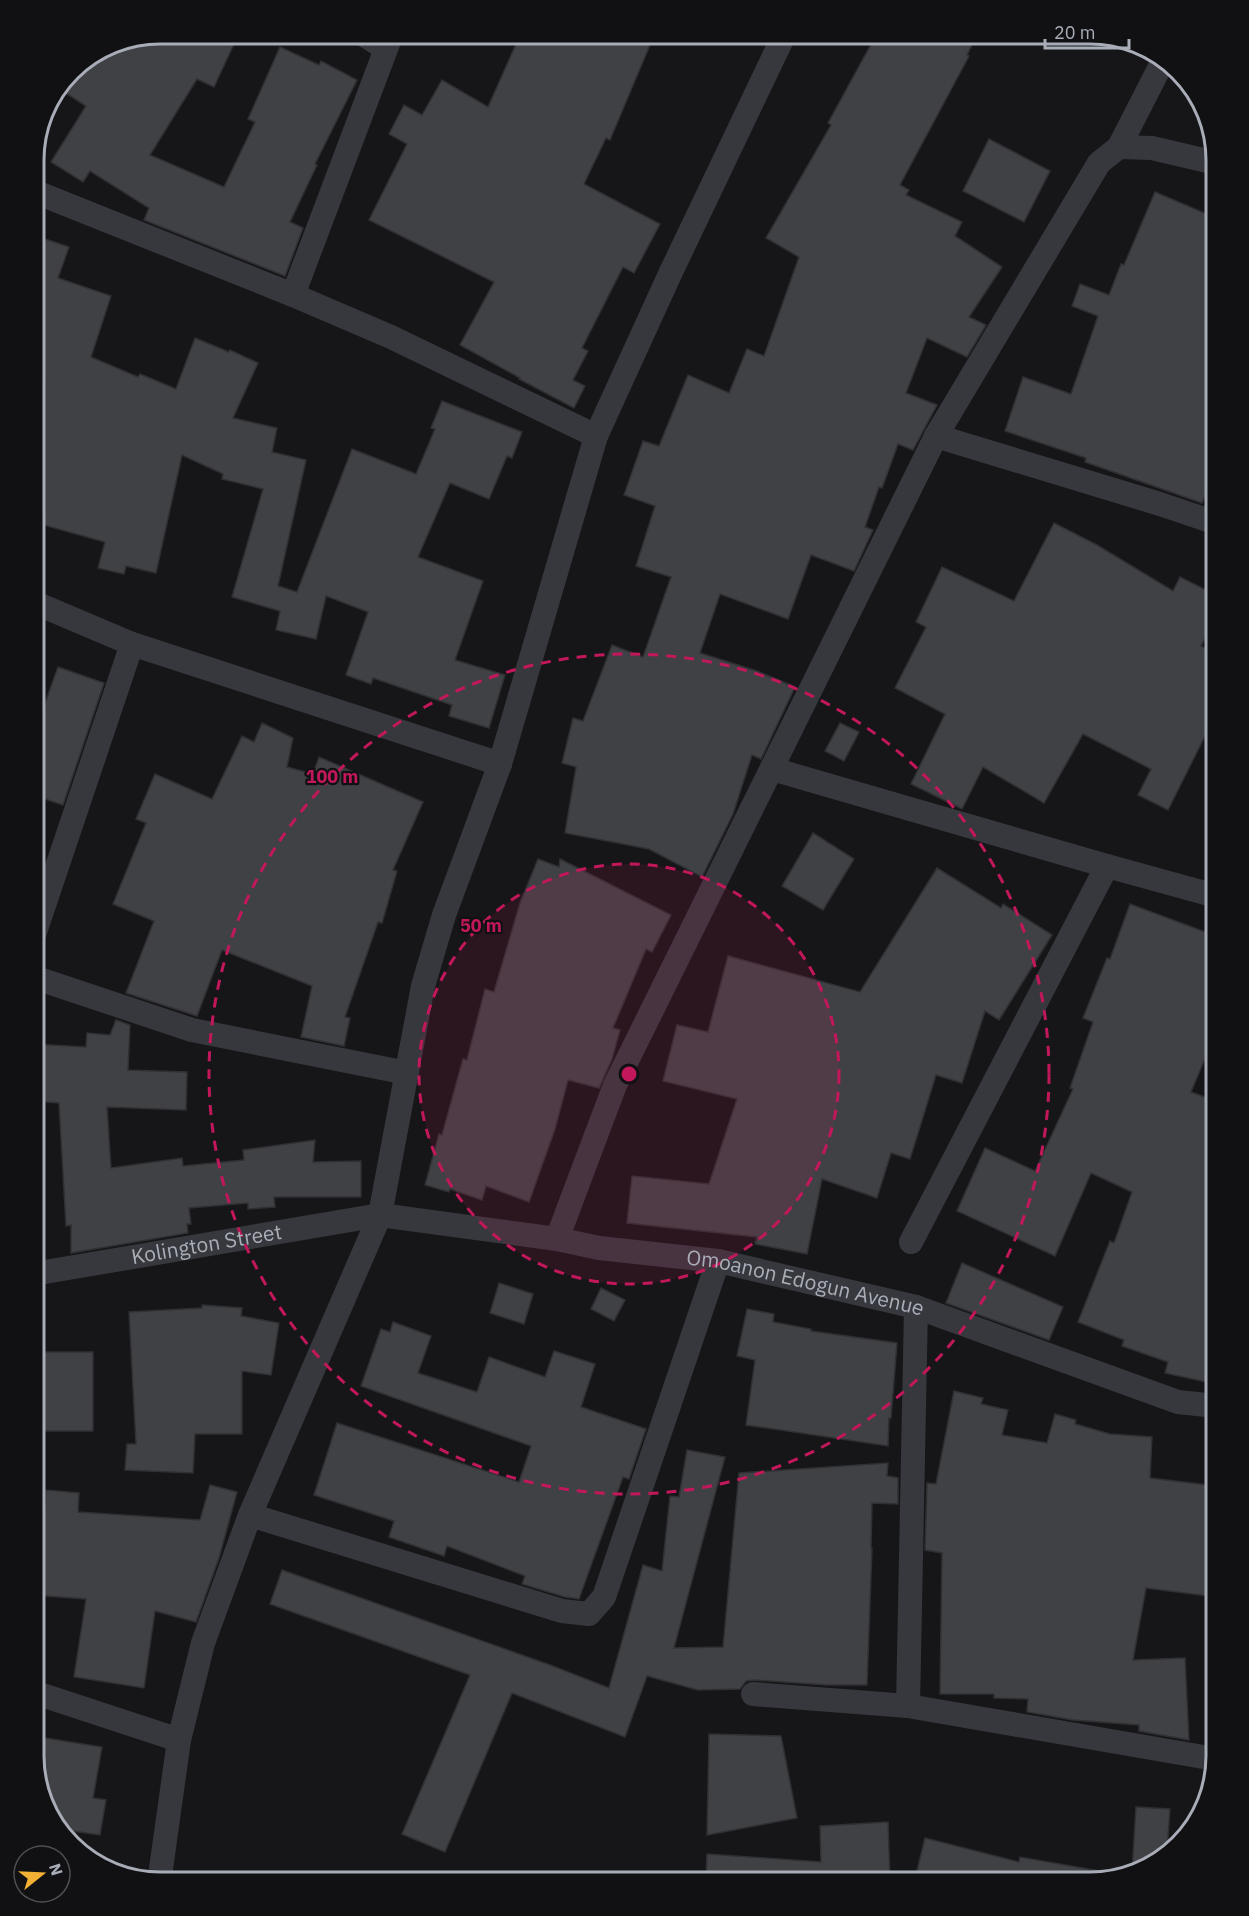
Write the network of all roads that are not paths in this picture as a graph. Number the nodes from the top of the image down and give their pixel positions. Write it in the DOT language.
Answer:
graph roads {
  1 [pos="387,44"];
  2 [pos="780,44"];
  3 [pos="1160,68"];
  4 [pos="1119,147"];
  5 [pos="1206,160"];
  6 [pos="44,195"];
  7 [pos="293,295"];
  8 [pos="596,436"];
  9 [pos="936,436"];
  10 [pos="1206,520"];
  11 [pos="44,607"];
  12 [pos="132,644"];
  13 [pos="500,764"];
  14 [pos="772,769"];
  15 [pos="1107,866"];
  16 [pos="1206,893"];
  17 [pos="44,905"];
  18 [pos="44,981"];
  19 [pos="407,1073"];
  20 [pos="380,1215"];
  21 [pos="557,1239"];
  22 [pos="911,1242"];
  23 [pos="718,1261"];
  24 [pos="44,1272"];
  25 [pos="916,1307"];
  26 [pos="1206,1405"];
  27 [pos="250,1515"];
  28 [pos="753,1694"];
  29 [pos="44,1696"];
  30 [pos="908,1706"];
  31 [pos="179,1740"];
  32 [pos="1206,1757"];
  33 [pos="161,1872"];
  1 -- 7 [label="street"];
  2 -- 8 [label="street"];
  3 -- 4 [label="street"];
  4 -- 5 [label="street"];
  4 -- 9 [label="street"];
  6 -- 7 [label="street"];
  7 -- 8 [label="street"];
  8 -- 13 [label="street"];
  9 -- 10 [label="street"];
  9 -- 14 [label="street"];
  11 -- 12 [label="street"];
  12 -- 13 [label="street"];
  12 -- 17 [label="street"];
  13 -- 19 [label="street"];
  14 -- 15 [label="street"];
  14 -- 21 [label="street"];
  15 -- 16 [label="street"];
  15 -- 22 [label="street"];
  18 -- 19 [label="street"];
  19 -- 20 [label="street"];
  20 -- 21 [label="street, Omoanon Edogun Avenue"];
  20 -- 24 [label="street, Kolington Street"];
  20 -- 27 [label="street"];
  21 -- 23 [label="street, Omoanon Edogun Avenue"];
  23 -- 25 [label="street, Omoanon Edogun Avenue"];
  23 -- 27 [label="street"];
  25 -- 26 [label="street, Omoanon Edogun Avenue"];
  25 -- 30 [label="street"];
  27 -- 31 [label="street"];
  28 -- 30 [label="street"];
  29 -- 31 [label="street"];
  30 -- 32 [label="street"];
  31 -- 33 [label="street"];
}
